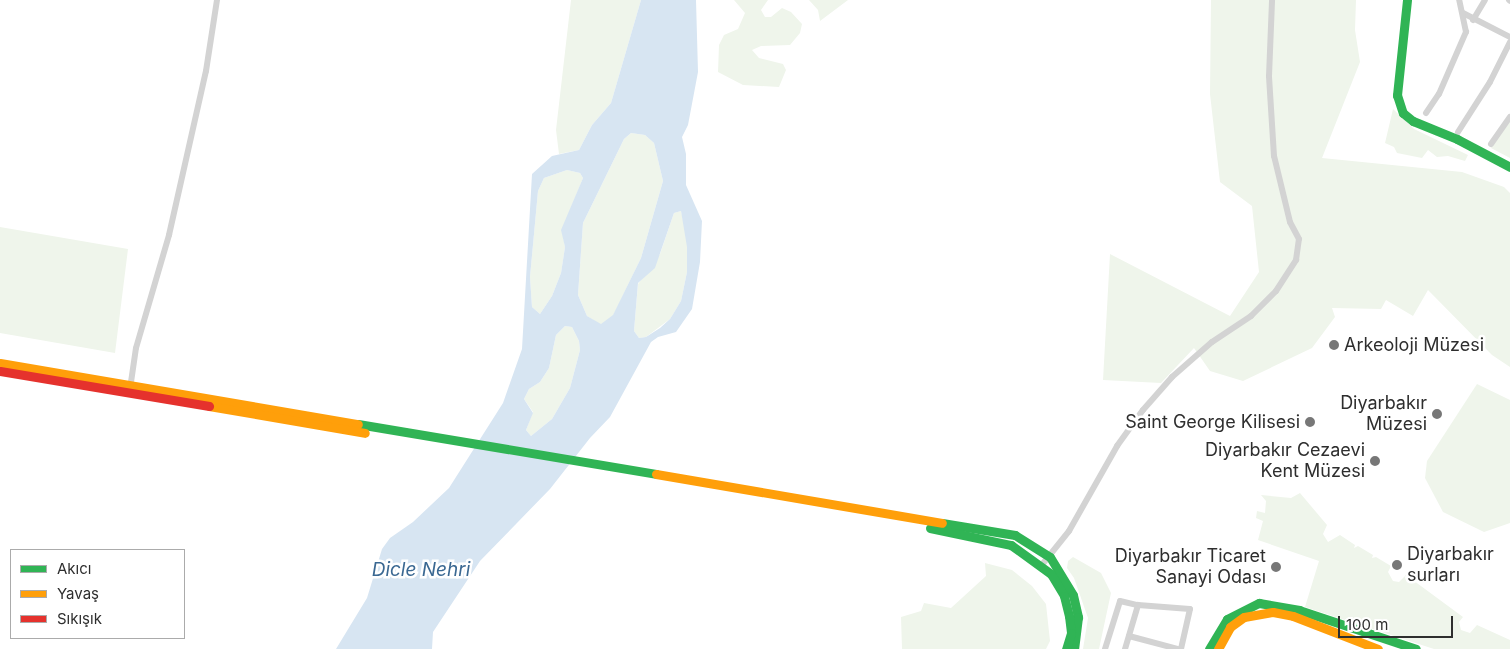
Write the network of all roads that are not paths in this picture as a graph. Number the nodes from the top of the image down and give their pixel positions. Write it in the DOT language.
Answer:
graph roads {
  1 [pos="217,0"];
  2 [pos="1272,0"];
  3 [pos="1407,0"];
  4 [pos="1459,0"];
  5 [pos="1485,0"];
  6 [pos="1463,13"];
  7 [pos="1475,18"];
  8 [pos="1466,26"];
  9 [pos="1510,37"];
  10 [pos="1510,42"];
  11 [pos="1426,113"];
  12 [pos="1510,117"];
  13 [pos="1458,132"];
  14 [pos="1491,144"];
  15 [pos="1510,167"];
  16 [pos="0,363"];
  17 [pos="0,372"];
  18 [pos="130,389"];
  19 [pos="894,519"];
  20 [pos="1050,557"];
  21 [pos="1041,566"];
  22 [pos="1138,606"];
  23 [pos="1129,636"];
  24 [pos="1149,641"];
  25 [pos="1066,649"];
  26 [pos="1074,649"];
  27 [pos="1105,649"];
  28 [pos="1125,649"];
  29 [pos="1146,649"];
  30 [pos="1179,649"];
  31 [pos="1209,649"];
  32 [pos="1218,649"];
  33 [pos="1378,649"];
  34 [pos="1416,649"];
  1 -- 18 [label="street"];
  2 -- 20 [label="street"];
  3 -- 15 [label="main road"];
  4 -- 6 [label="street"];
  5 -- 7 [label="street"];
  6 -- 7 [label="street"];
  6 -- 8 [label="street"];
  7 -- 8 [label="street"];
  7 -- 9 [label="street"];
  8 -- 11 [label="street"];
  10 -- 13 [label="street"];
  12 -- 14 [label="street"];
  16 -- 18 [label="main road"];
  17 -- 18 [label="main road"];
  18 -- 19 [label="main road"];
  19 -- 20 [label="main road"];
  19 -- 21 [label="main road"];
  20 -- 21 [label="street"];
  20 -- 26 [label="main road"];
  21 -- 25 [label="main road"];
  22 -- 23 [label="street"];
  22 -- 27 [label="street"];
  22 -- 30 [label="street"];
  23 -- 24 [label="street"];
  23 -- 28 [label="street"];
  24 -- 29 [label="street"];
  24 -- 30 [label="street"];
  31 -- 34 [label="main road"];
  32 -- 33 [label="main road"];
}
